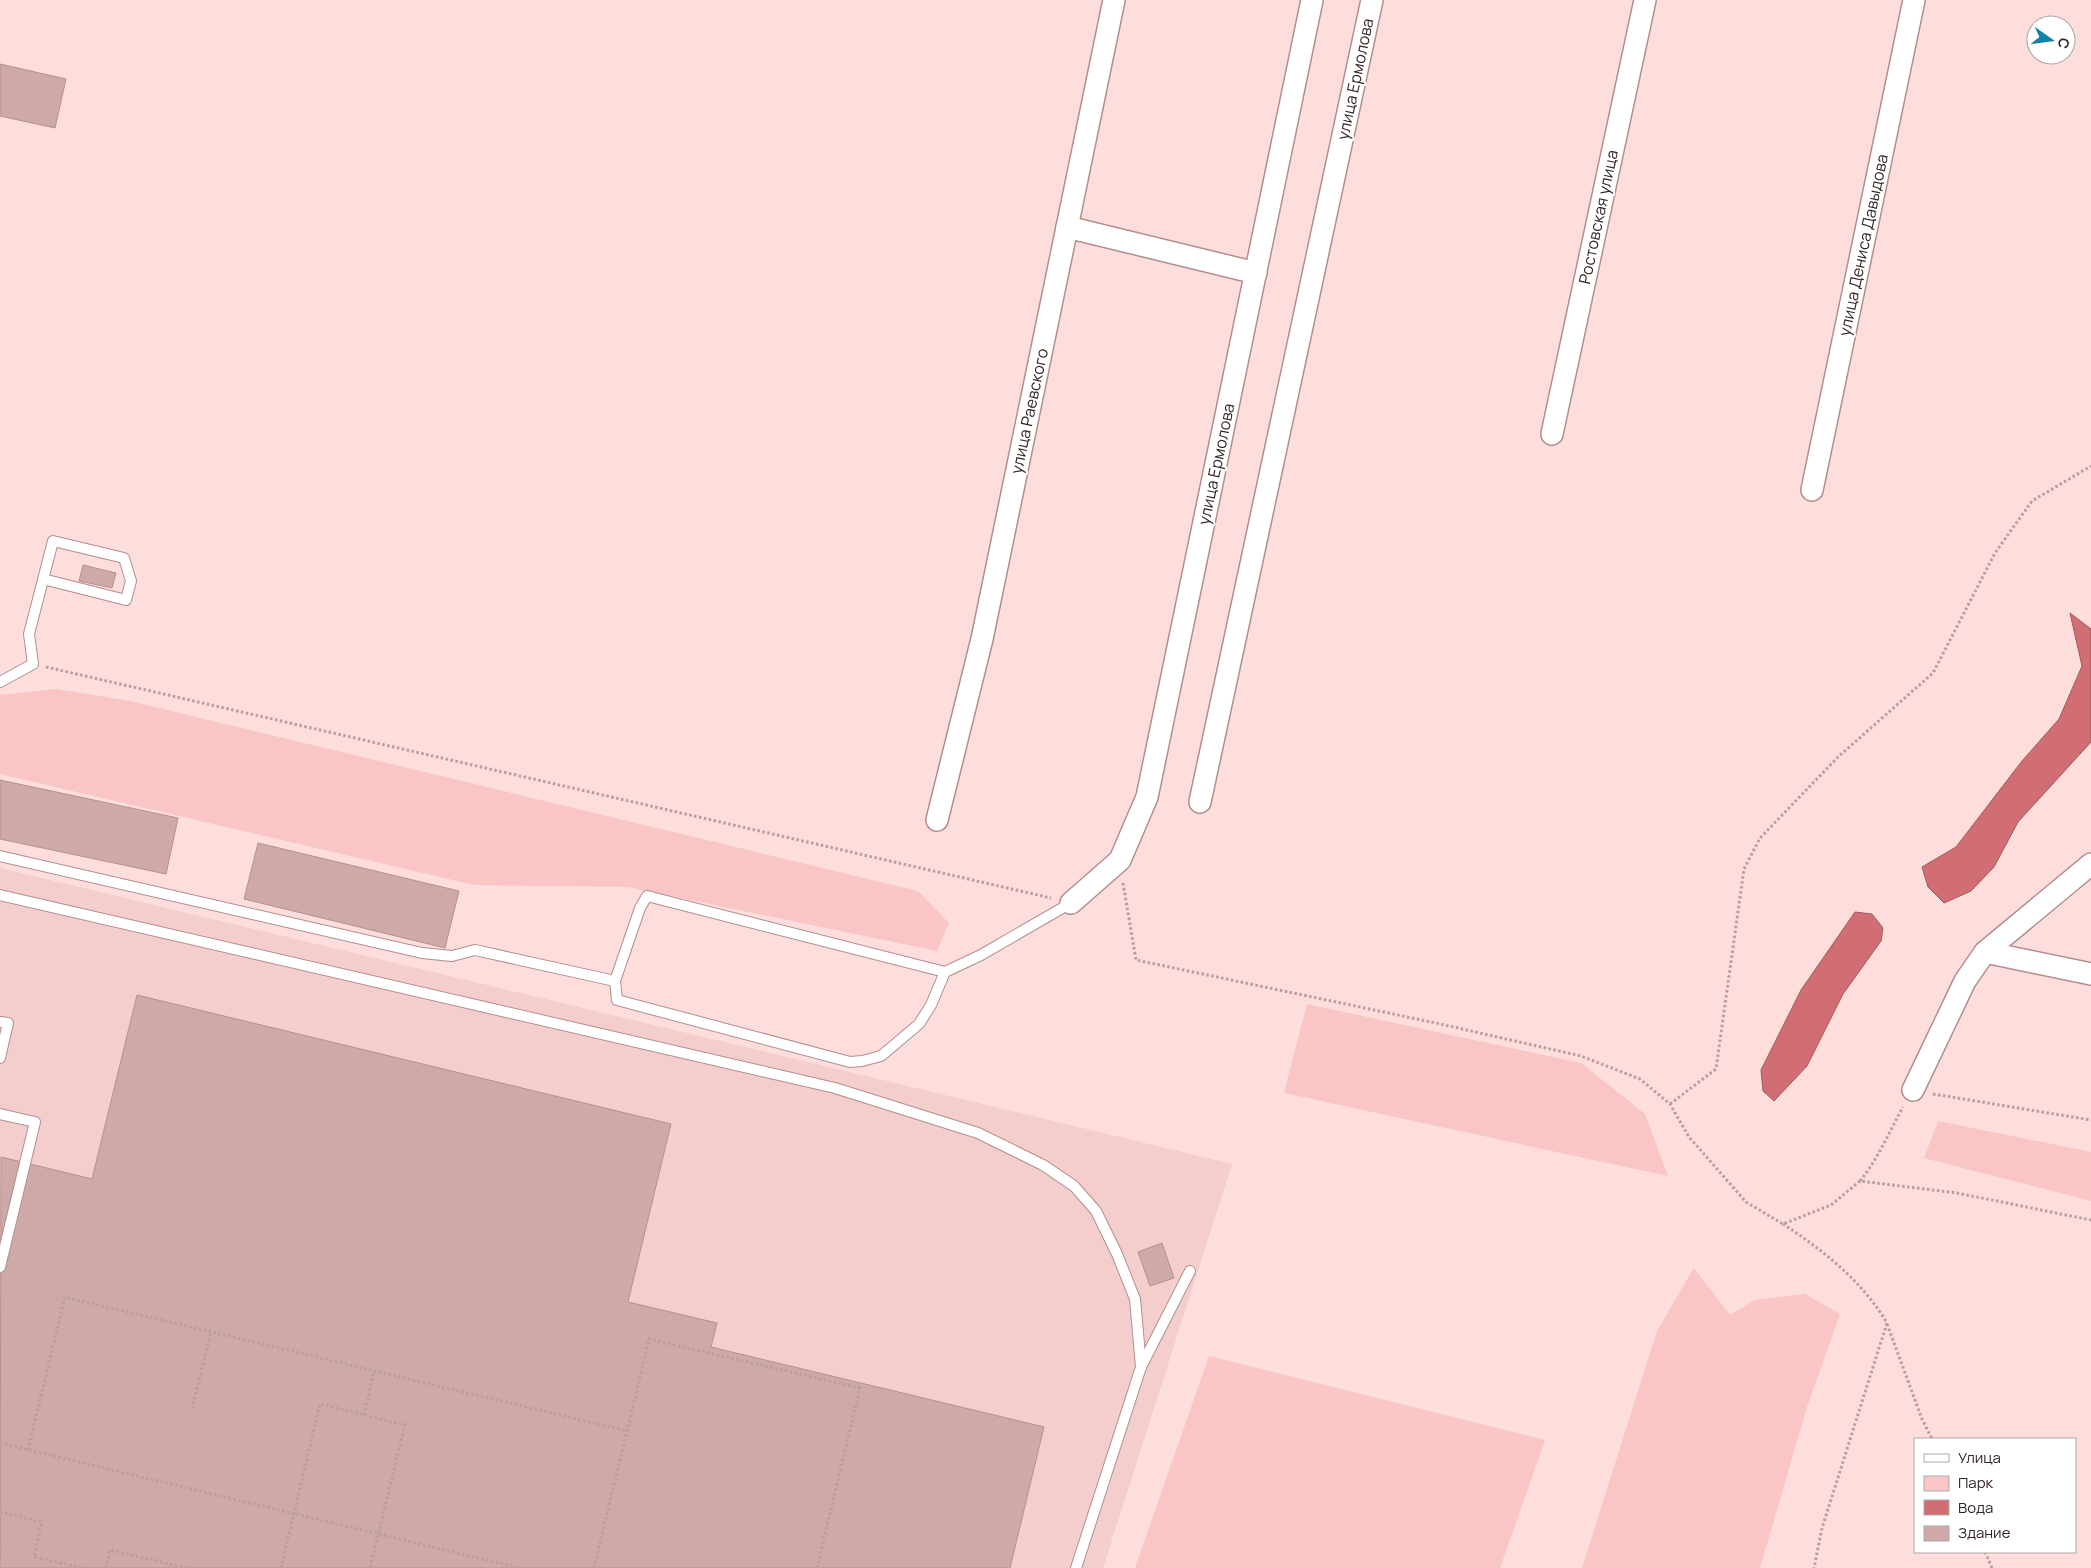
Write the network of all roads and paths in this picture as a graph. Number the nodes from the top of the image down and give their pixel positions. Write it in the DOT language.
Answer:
graph roads {
  1 [pos="1114,0"];
  2 [pos="1312,0"];
  3 [pos="1372,0"];
  4 [pos="1645,0"];
  5 [pos="1914,0"];
  6 [pos="1067,227"];
  7 [pos="1256,273"];
  8 [pos="1552,434"];
  9 [pos="2091,466"];
  10 [pos="1812,490"];
  11 [pos="43,579"];
  12 [pos="33,664"];
  13 [pos="0,682"];
  14 [pos="1200,802"];
  15 [pos="937,820"];
  16 [pos="0,856"];
  17 [pos="1120,860"];
  18 [pos="2091,864"];
  19 [pos="0,895"];
  20 [pos="1071,902"];
  21 [pos="1985,952"];
  22 [pos="945,972"];
  23 [pos="2091,974"];
  24 [pos="616,981"];
  25 [pos="0,1022"];
  26 [pos="0,1058"];
  27 [pos="1913,1090"];
  28 [pos="1670,1104"];
  29 [pos="0,1114"];
  30 [pos="2091,1120"];
  31 [pos="1860,1181"];
  32 [pos="2091,1220"];
  33 [pos="1783,1224"];
  34 [pos="0,1267"];
  35 [pos="1190,1271"];
  36 [pos="1887,1323"];
  37 [pos="211,1332"];
  38 [pos="1141,1367"];
  39 [pos="374,1371"];
  40 [pos="192,1409"];
  41 [pos="364,1415"];
  42 [pos="627,1431"];
  43 [pos="1932,1438"];
  44 [pos="0,1443"];
  45 [pos="28,1450"];
  46 [pos="0,1512"];
  47 [pos="294,1514"];
  48 [pos="378,1534"];
  49 [pos="1985,1553"];
  50 [pos="83,1568"];
  51 [pos="106,1568"];
  52 [pos="187,1568"];
  53 [pos="281,1568"];
  54 [pos="370,1568"];
  55 [pos="520,1568"];
  56 [pos="594,1568"];
  57 [pos="817,1568"];
  58 [pos="1076,1568"];
  59 [pos="1814,1568"];
  60 [pos="1992,1568"];
  1 -- 6 [label="street, улица Раевского"];
  2 -- 7 [label="street, улица Ермолова"];
  3 -- 14 [label="street, улица Ермолова"];
  4 -- 8 [label="street, Ростовская улица"];
  5 -- 10 [label="street, улица Дениса Давыдова"];
  6 -- 7 [label="street"];
  6 -- 15 [label="street, улица Раевского"];
  7 -- 17 [label="street, улица Ермолова"];
  9 -- 28 [label="path"];
  11 -- 11 [label="lane"];
  11 -- 12 [label="lane"];
  12 -- 13 [label="lane"];
  12 -- 20 [label="path"];
  16 -- 24 [label="lane"];
  17 -- 20 [label="street, улица Ермолова"];
  17 -- 28 [label="path"];
  18 -- 21 [label="street"];
  19 -- 38 [label="lane"];
  20 -- 22 [label="lane"];
  21 -- 23 [label="street"];
  21 -- 27 [label="street"];
  22 -- 24 [label="lane"];
  22 -- 24 [label="lane"];
  25 -- 26 [label="lane"];
  27 -- 30 [label="path"];
  27 -- 31 [label="path"];
  28 -- 33 [label="path"];
  29 -- 34 [label="lane"];
  31 -- 32 [label="path"];
  31 -- 33 [label="path"];
  33 -- 36 [label="path"];
  35 -- 38 [label="lane"];
  36 -- 43 [label="path"];
  36 -- 59 [label="path"];
  37 -- 39 [label="path"];
  37 -- 40 [label="path"];
  37 -- 45 [label="path"];
  38 -- 58 [label="lane"];
  39 -- 41 [label="path"];
  39 -- 42 [label="path"];
  41 -- 47 [label="path"];
  41 -- 48 [label="path"];
  42 -- 56 [label="path"];
  42 -- 57 [label="path"];
  44 -- 45 [label="path"];
  45 -- 47 [label="path"];
  46 -- 50 [label="path"];
  47 -- 48 [label="path"];
  47 -- 53 [label="path"];
  48 -- 54 [label="path"];
  48 -- 55 [label="path"];
  49 -- 60 [label="path"];
  51 -- 52 [label="path"];
}
